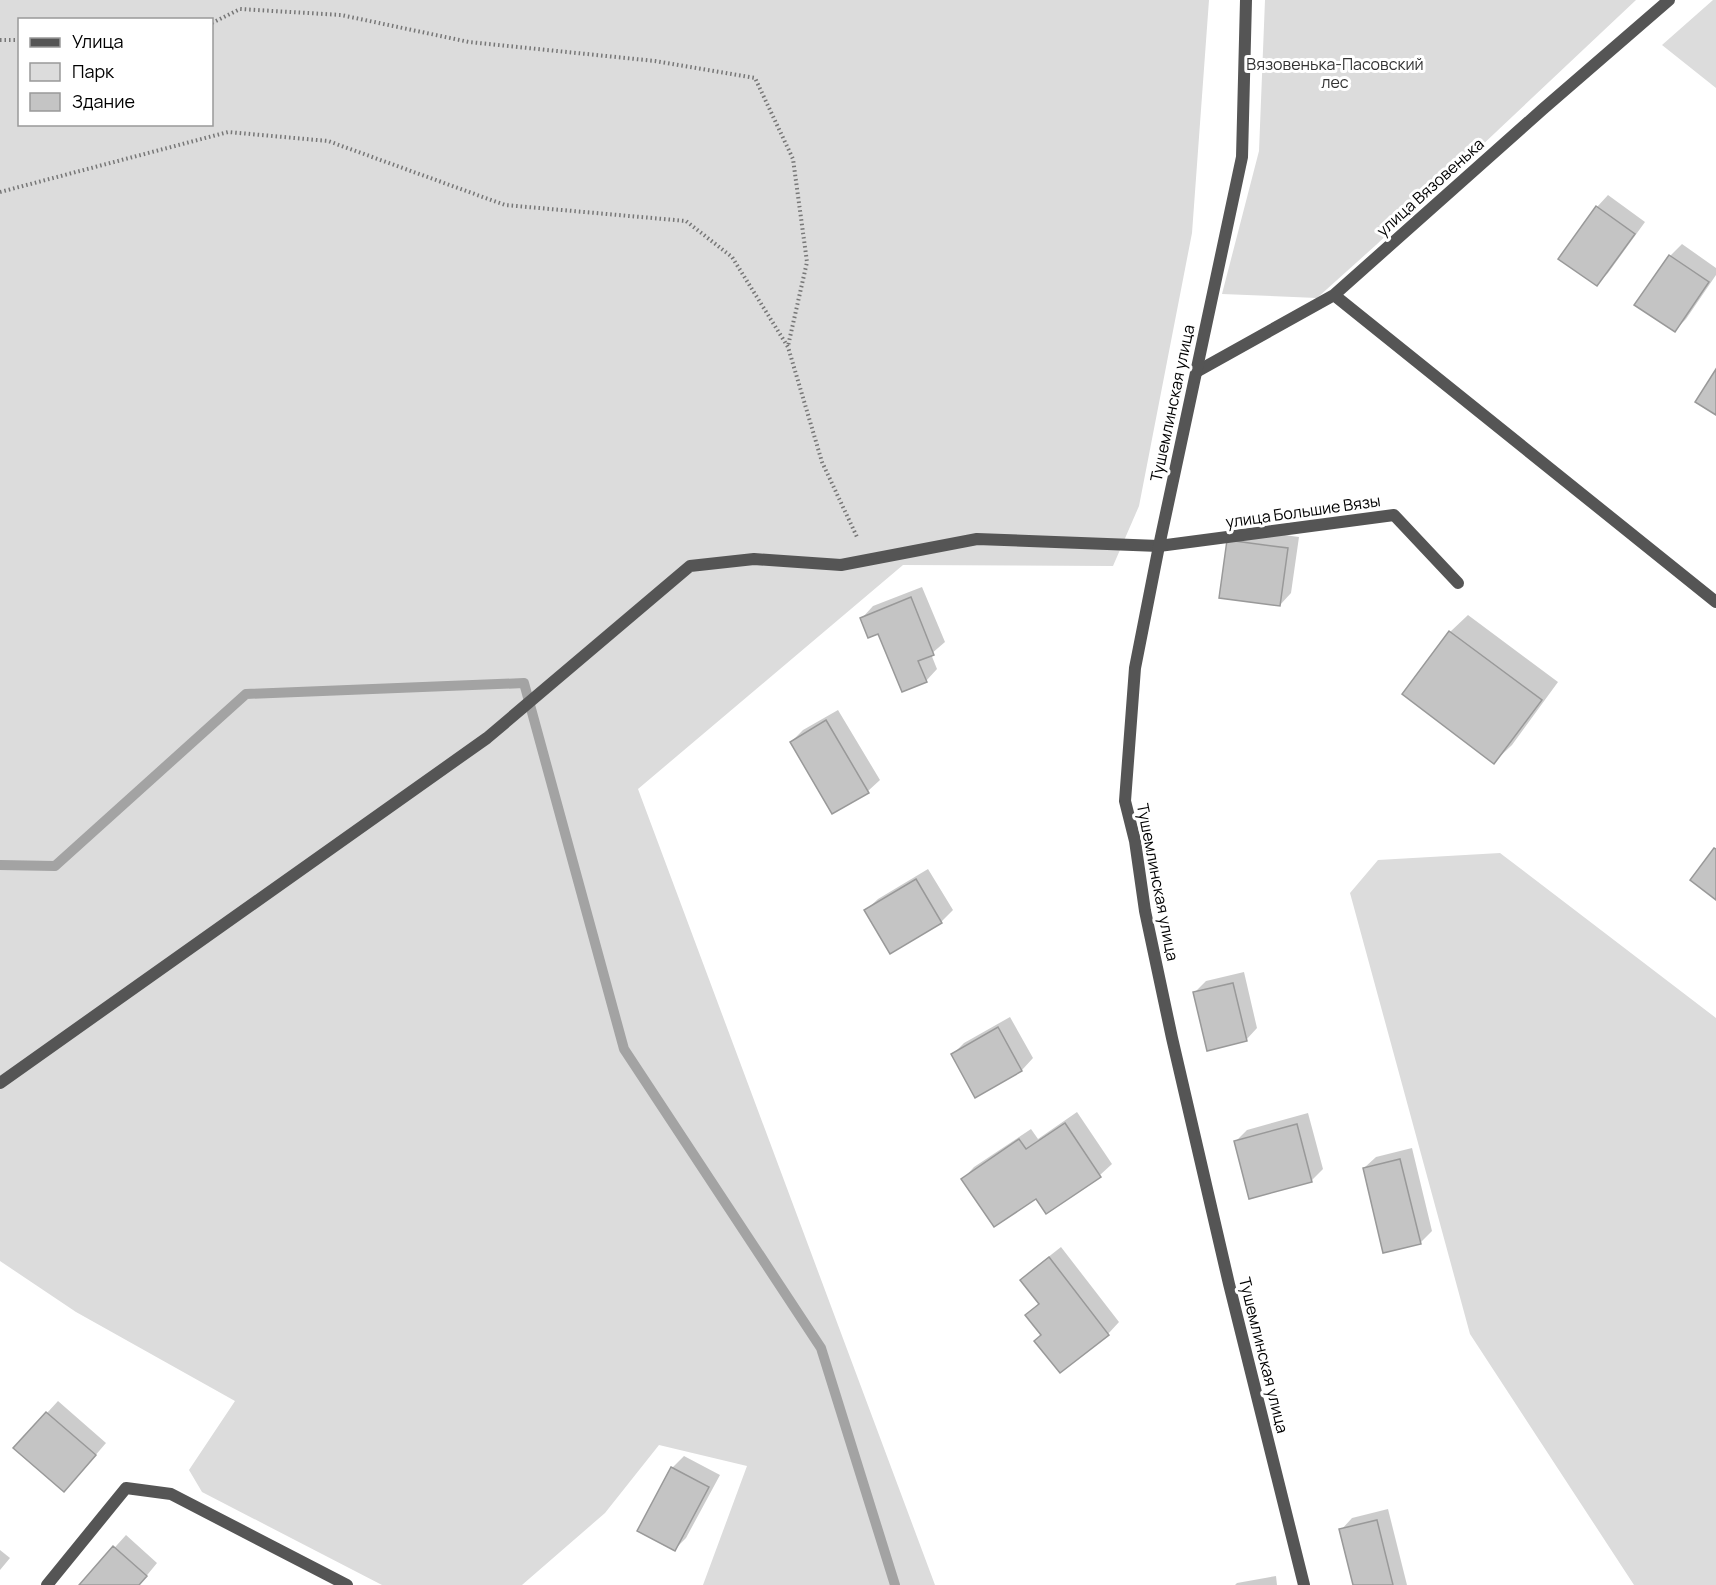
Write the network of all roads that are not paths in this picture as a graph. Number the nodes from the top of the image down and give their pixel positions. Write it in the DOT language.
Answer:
graph roads {
  1 [pos="1246,0"];
  2 [pos="1669,0"];
  3 [pos="1334,295"];
  4 [pos="1196,372"];
  5 [pos="1159,546"];
  6 [pos="1458,583"];
  7 [pos="1716,602"];
  8 [pos="0,1083"];
  9 [pos="47,1585"];
  10 [pos="347,1585"];
  11 [pos="1304,1585"];
  1 -- 4 [label="street, Тушемлинская улица"];
  2 -- 3 [label="street, улица Вязовенька"];
  3 -- 4 [label="street, улица Вязовенька"];
  3 -- 7 [label="street"];
  4 -- 5 [label="street, Тушемлинская улица"];
  5 -- 6 [label="street, улица Большие Вязы"];
  5 -- 8 [label="street"];
  5 -- 11 [label="street, Тушемлинская улица"];
  9 -- 10 [label="street"];
}
